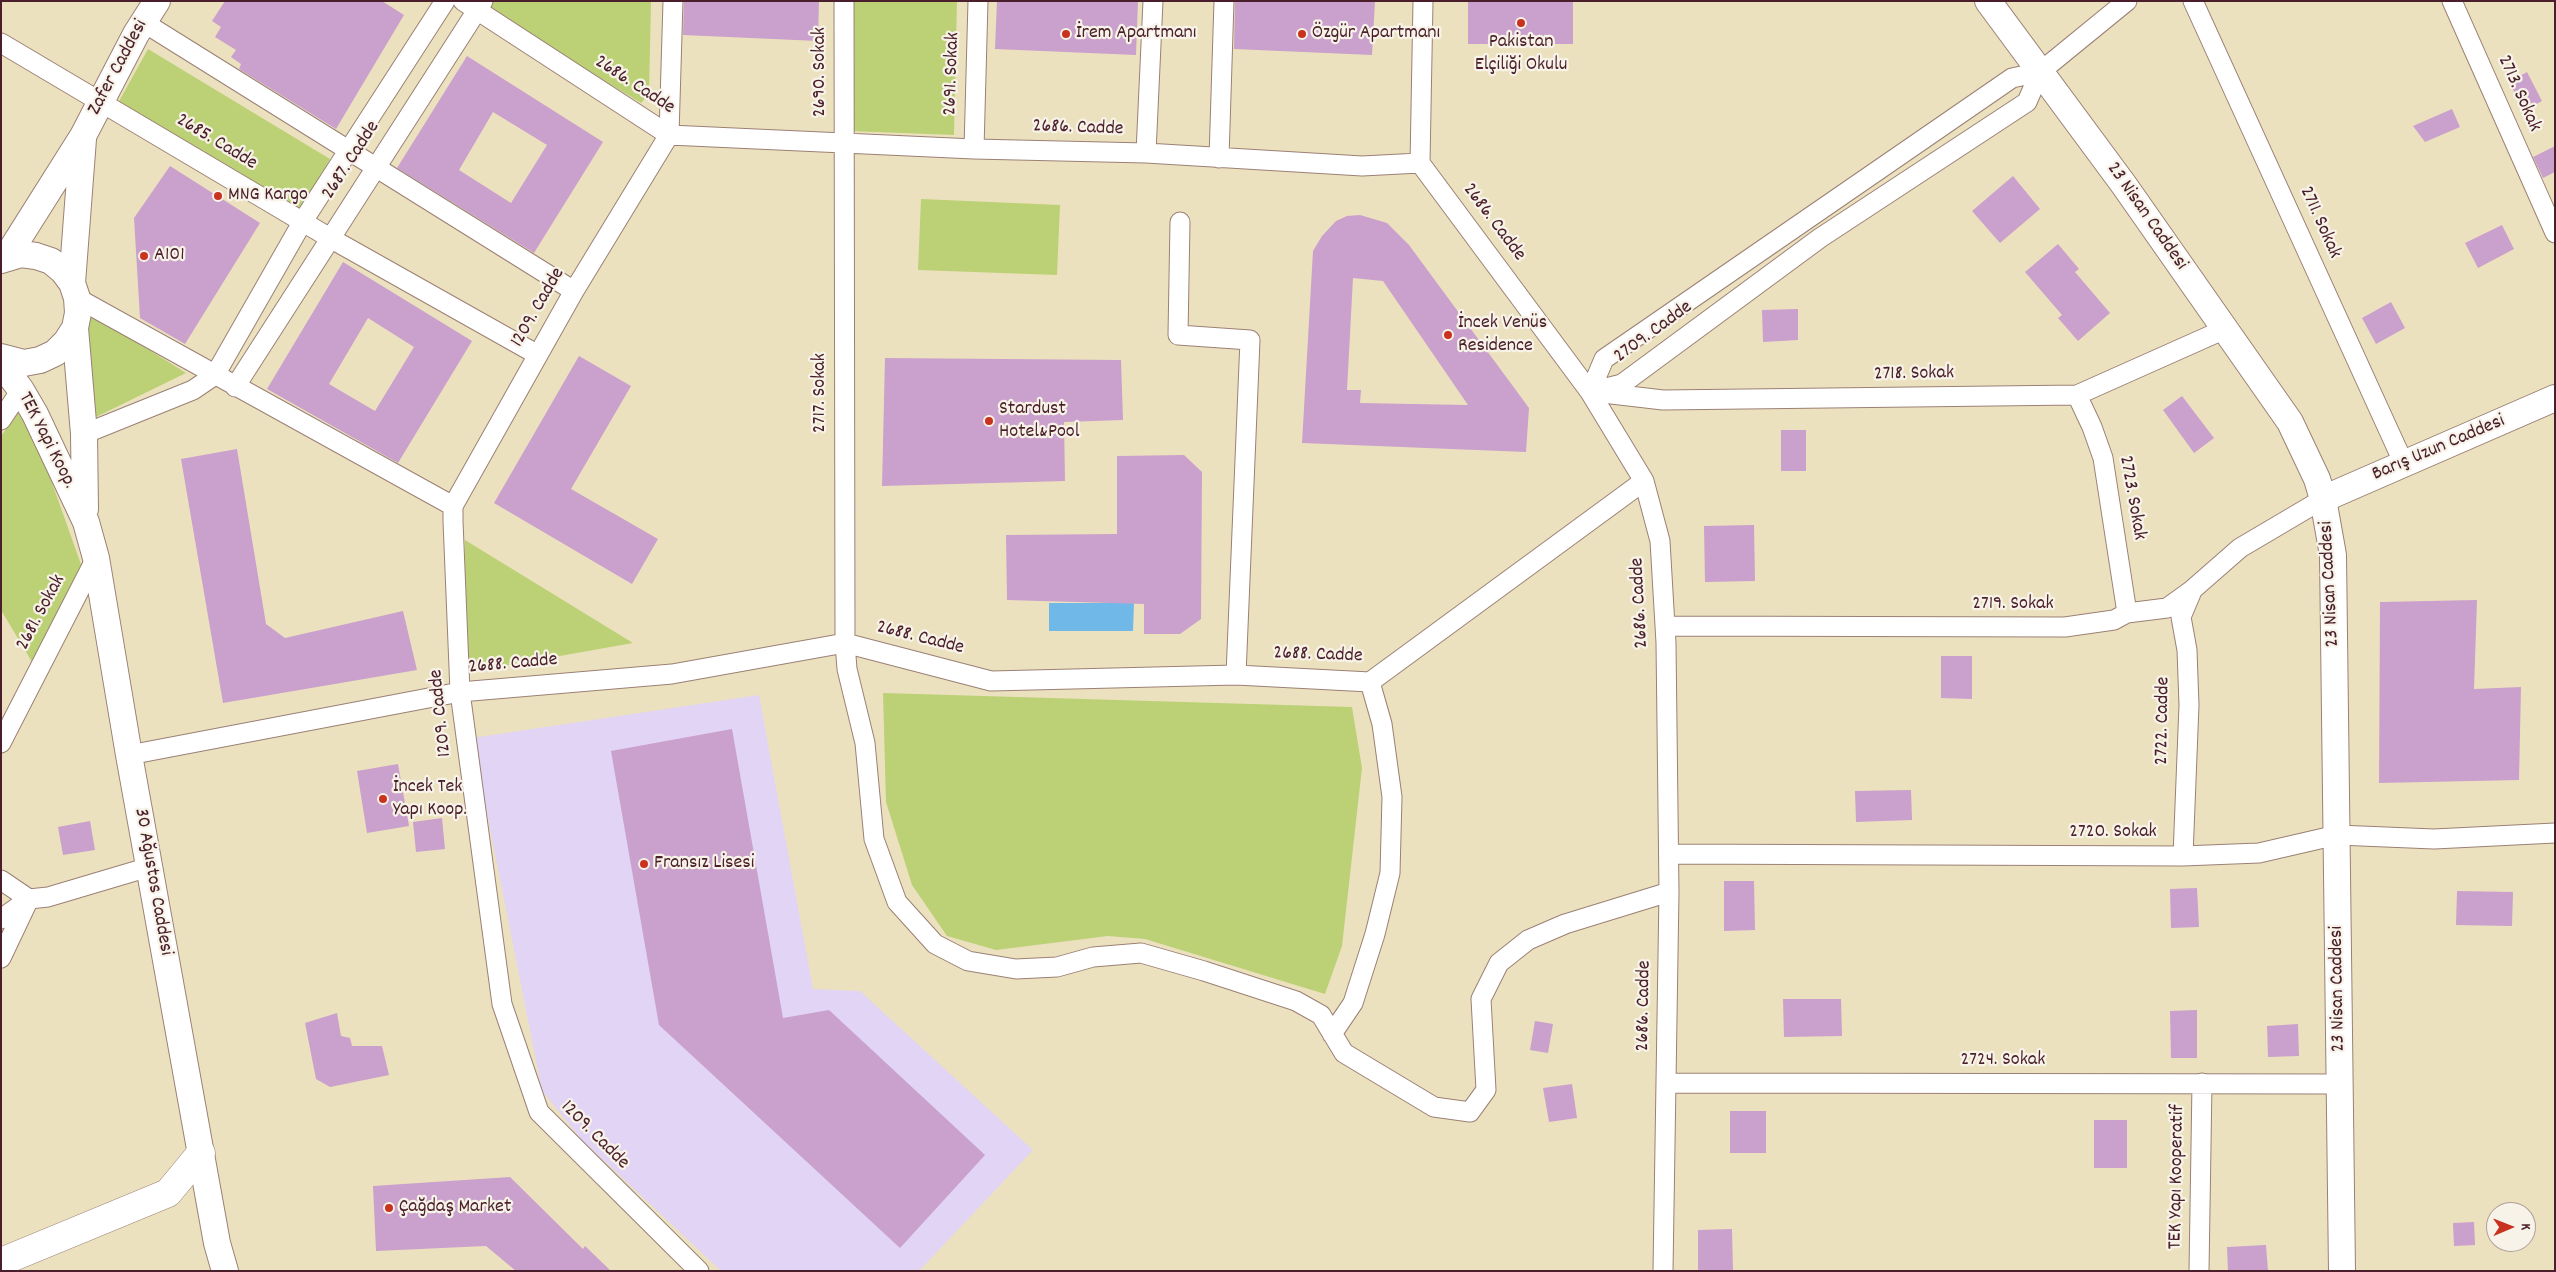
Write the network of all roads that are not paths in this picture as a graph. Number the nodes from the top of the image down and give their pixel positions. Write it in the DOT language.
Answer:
graph roads {
  1 [pos="444,1"];
  2 [pos="673,1"];
  3 [pos="844,1"];
  4 [pos="978,1"];
  5 [pos="1153,1"];
  6 [pos="1224,1"];
  7 [pos="1423,1"];
  8 [pos="1988,1"];
  9 [pos="2127,1"];
  10 [pos="2193,1"];
  11 [pos="2452,1"];
  12 [pos="474,5"];
  13 [pos="150,12"];
  14 [pos="1,43"];
  15 [pos="2040,72"];
  16 [pos="101,101"];
  17 [pos="668,134"];
  18 [pos="83,136"];
  19 [pos="843,143"];
  20 [pos="974,148"];
  21 [pos="347,152"];
  22 [pos="1146,153"];
  23 [pos="1219,158"];
  24 [pos="1420,163"];
  25 [pos="374,168"];
  26 [pos="303,221"];
  27 [pos="1180,222"];
  28 [pos="2555,233"];
  29 [pos="330,238"];
  30 [pos="3,259"];
  31 [pos="74,291"];
  32 [pos="574,291"];
  33 [pos="74,328"];
  34 [pos="2224,329"];
  35 [pos="538,356"];
  36 [pos="1,357"];
  37 [pos="1,363"];
  38 [pos="215,374"];
  39 [pos="234,387"];
  40 [pos="22,390"];
  41 [pos="193,390"];
  42 [pos="1590,392"];
  43 [pos="2076,396"];
  44 [pos="2555,398"];
  45 [pos="1,420"];
  46 [pos="84,434"];
  47 [pos="2404,464"];
  48 [pos="1644,481"];
  49 [pos="2323,499"];
  50 [pos="453,506"];
  51 [pos="86,522"];
  52 [pos="96,558"];
  53 [pos="2192,590"];
  54 [pos="2127,613"];
  55 [pos="1665,626"];
  56 [pos="845,644"];
  57 [pos="1236,676"];
  58 [pos="1370,682"];
  59 [pos="460,692"];
  60 [pos="1,743"];
  61 [pos="128,755"];
  62 [pos="2555,833"];
  63 [pos="2338,835"];
  64 [pos="1669,854"];
  65 [pos="2183,856"];
  66 [pos="149,867"];
  67 [pos="1,880"];
  68 [pos="1670,892"];
  69 [pos="29,899"];
  70 [pos="1,919"];
  71 [pos="1,958"];
  72 [pos="1332,1034"];
  73 [pos="1666,1083"];
  74 [pos="2202,1083"];
  75 [pos="2340,1084"];
  76 [pos="201,1153"];
  77 [pos="217,1243"];
  78 [pos="1,1262"];
  79 [pos="26,1271"];
  80 [pos="208,1271"];
  81 [pos="225,1271"];
  82 [pos="699,1271"];
  83 [pos="1663,1271"];
  84 [pos="2199,1271"];
  85 [pos="2342,1271"];
  1 -- 21 [label="street, 2687. Cadde"];
  2 -- 17 [label="street"];
  3 -- 19 [label="street, 2690. Sokak"];
  4 -- 20 [label="street, 2691. Sokak"];
  5 -- 22 [label="street"];
  6 -- 23 [label="street"];
  7 -- 24 [label="street"];
  8 -- 15 [label="main road, 23 Nisan Caddesi"];
  9 -- 15 [label="street, 2709. Cadde"];
  10 -- 47 [label="street, 2711. Sokak"];
  11 -- 28 [label="street, 2713. Sokak"];
  12 -- 17 [label="street, 2686. Cadde"];
  12 -- 25 [label="street, 2687. Cadde"];
  13 -- 16 [label="main road, Zafer Caddesi"];
  13 -- 21 [label="street"];
  14 -- 16 [label="street, 2685. Cadde"];
  15 -- 34 [label="main road, 23 Nisan Caddesi"];
  15 -- 42 [label="street, 2709. Cadde"];
  15 -- 42 [label="street, 2709. Cadde"];
  16 -- 18 [label="main road, Zafer Caddesi"];
  16 -- 26 [label="street, 2685. Cadde"];
  17 -- 19 [label="street, 2686. Cadde"];
  17 -- 32 [label="street, 1209. Cadde"];
  18 -- 30 [label="main road, Zafer Caddesi"];
  18 -- 31 [label="main road"];
  19 -- 20 [label="street, 2686. Cadde"];
  19 -- 56 [label="street, 2717. Sokak"];
  20 -- 22 [label="street, 2686. Cadde"];
  21 -- 25 [label="street"];
  21 -- 26 [label="street, 2687. Cadde"];
  22 -- 23 [label="street, 2686. Cadde"];
  23 -- 24 [label="street, 2686. Cadde"];
  24 -- 42 [label="street, 2686. Cadde"];
  25 -- 29 [label="street, 2687. Cadde"];
  25 -- 32 [label="street"];
  26 -- 29 [label="street, 2685. Cadde"];
  26 -- 38 [label="street, 2687. Cadde"];
  27 -- 57 [label="street"];
  29 -- 35 [label="street, 2685. Cadde"];
  29 -- 39 [label="street, 2687. Cadde"];
  30 -- 31 [label="main road"];
  31 -- 33 [label="main road"];
  31 -- 38 [label="street"];
  32 -- 35 [label="street, 1209. Cadde"];
  33 -- 36 [label="main road"];
  33 -- 46 [label="main road"];
  34 -- 43 [label="street, 2718. Sokak"];
  34 -- 49 [label="main road, 23 Nisan Caddesi"];
  35 -- 50 [label="street, 1209. Cadde"];
  37 -- 40 [label="main road, TEK Yapi Koop."];
  38 -- 39 [label="street"];
  38 -- 41 [label="street, 2687. Cadde"];
  39 -- 41 [label="street, 2687. Cadde"];
  39 -- 50 [label="street"];
  40 -- 45 [label="street"];
  40 -- 51 [label="main road, TEK Yapi Koop."];
  41 -- 46 [label="street, 2687. Cadde"];
  42 -- 43 [label="street, 2718. Sokak"];
  42 -- 48 [label="street, 2686. Cadde"];
  43 -- 54 [label="street, 2723. Sokak"];
  44 -- 47 [label="main road, Barış Uzun Caddesi"];
  46 -- 51 [label="main road"];
  47 -- 49 [label="main road, Barış Uzun Caddesi"];
  48 -- 55 [label="street, 2686. Cadde"];
  48 -- 58 [label="street, 2688. Cadde"];
  49 -- 53 [label="street, 2719. Sokak"];
  49 -- 63 [label="main road, 23 Nisan Caddesi"];
  50 -- 59 [label="street, 1209. Cadde"];
  51 -- 52 [label="main road, 30 Ağustos Caddesi"];
  52 -- 60 [label="street, 2681. Sokak"];
  52 -- 61 [label="main road, 30 Ağustos Caddesi"];
  53 -- 54 [label="street, 2719. Sokak"];
  53 -- 65 [label="street, 2722. Cadde"];
  54 -- 55 [label="street, 2719. Sokak"];
  55 -- 64 [label="street, 2686. Cadde"];
  56 -- 57 [label="street, 2688. Cadde"];
  56 -- 59 [label="street, 2688. Cadde"];
  56 -- 72 [label="street, 2717. Sokak"];
  57 -- 58 [label="street, 2688. Cadde"];
  58 -- 72 [label="street"];
  59 -- 61 [label="street, 2688. Cadde"];
  59 -- 82 [label="street, 1209. Cadde"];
  61 -- 66 [label="main road, 30 Ağustos Caddesi"];
  62 -- 63 [label="street, 2720. Sokak"];
  63 -- 65 [label="street, 2720. Sokak"];
  63 -- 75 [label="main road, 23 Nisan Caddesi"];
  64 -- 65 [label="street, 2720. Sokak"];
  64 -- 68 [label="street, 2686. Cadde"];
  66 -- 69 [label="street"];
  66 -- 76 [label="main road, 30 Ağustos Caddesi"];
  67 -- 69 [label="street"];
  68 -- 72 [label="street, 2717. Sokak"];
  68 -- 73 [label="street, 2686. Cadde"];
  69 -- 70 [label="street"];
  69 -- 71 [label="street"];
  73 -- 74 [label="street, 2724. Sokak"];
  73 -- 83 [label="street, 2686. Cadde"];
  74 -- 75 [label="street, 2724. Sokak"];
  74 -- 84 [label="street, TEK Yapı Kooperatif"];
  75 -- 85 [label="main road, 23 Nisan Caddesi"];
  76 -- 77 [label="main road, 30 Ağustos Caddesi"];
  76 -- 78 [label="main road"];
  77 -- 80 [label="main road, 30 Ağustos Caddesi"];
  77 -- 81 [label="main road, 30 Ağustos Caddesi"];
  78 -- 79 [label="main road"];
}
